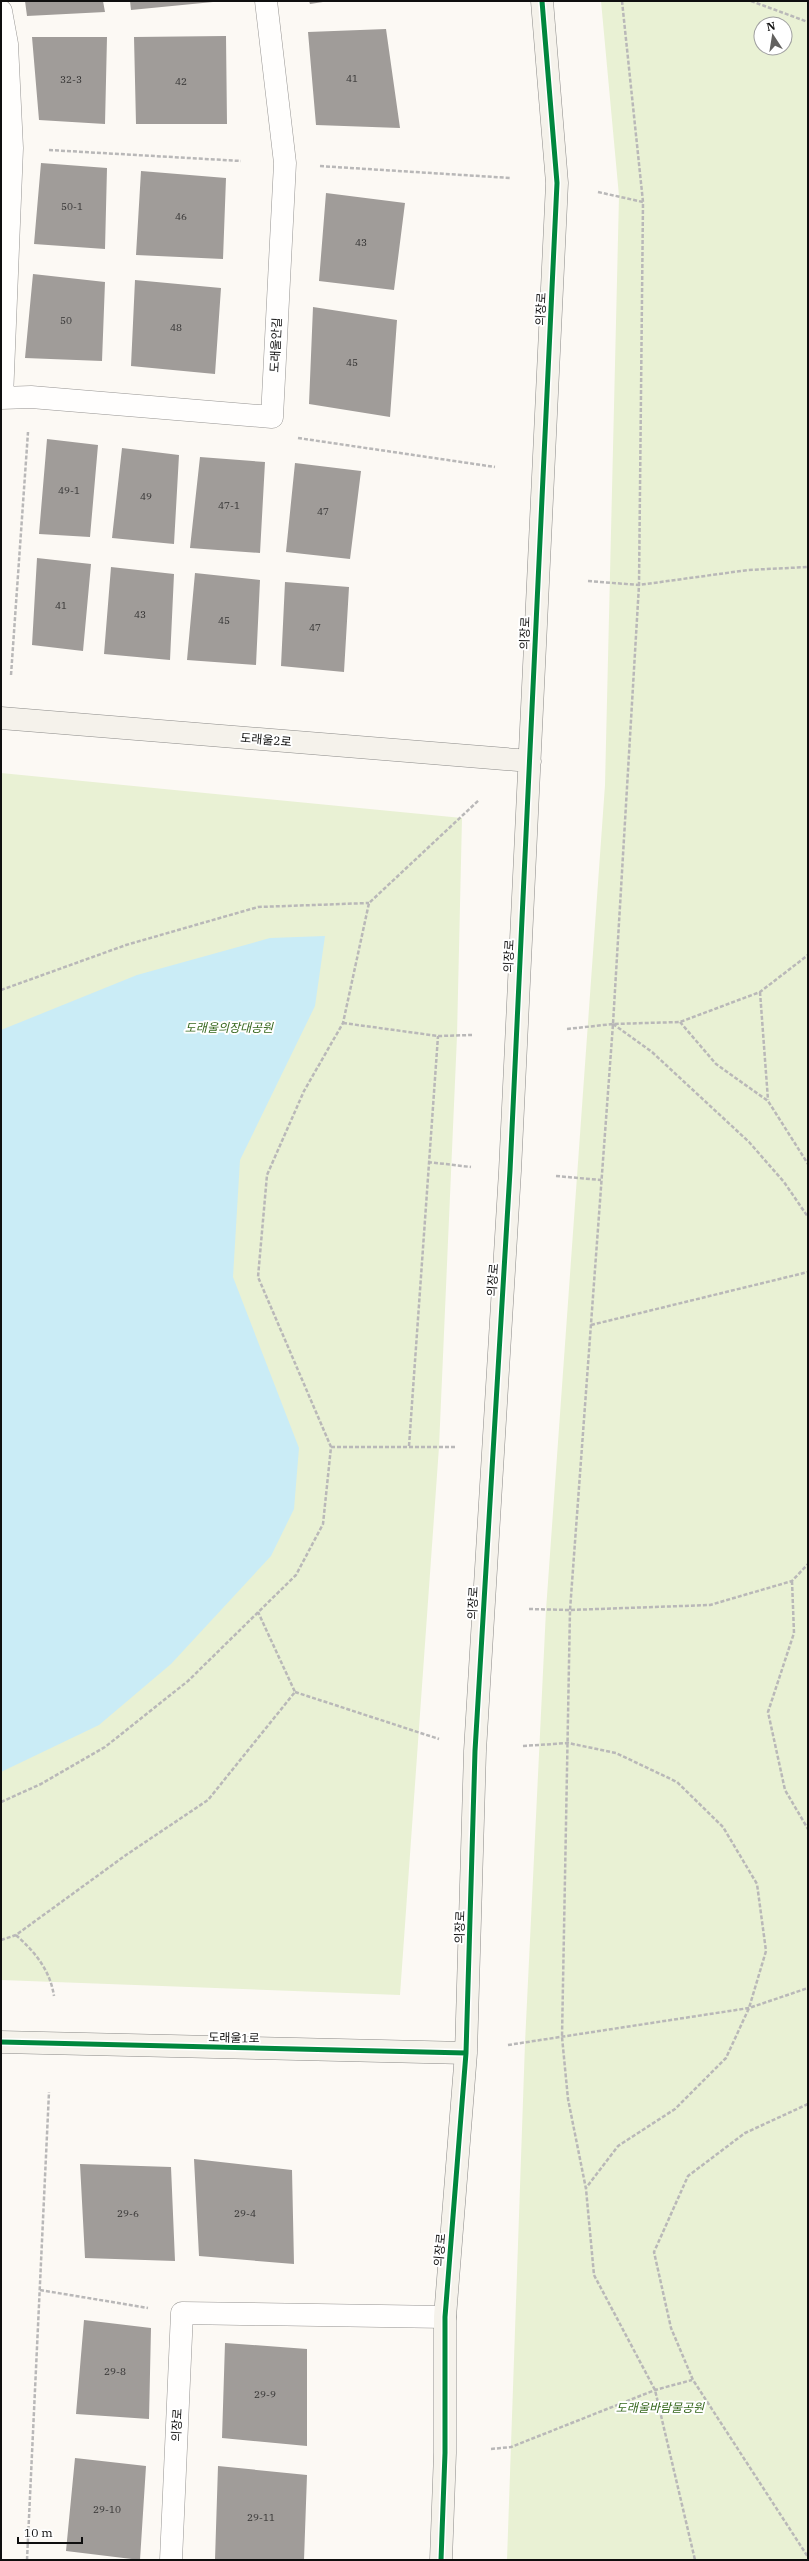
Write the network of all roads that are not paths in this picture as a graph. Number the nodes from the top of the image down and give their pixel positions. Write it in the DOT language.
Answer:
graph roads {
  1 [pos="266,1"];
  2 [pos="542,1"];
  3 [pos="1,11"];
  4 [pos="1,398"];
  5 [pos="1,718"];
  6 [pos="530,761"];
  7 [pos="1,2042"];
  8 [pos="466,2053"];
  9 [pos="445,2317"];
  10 [pos="171,2560"];
  11 [pos="442,2560"];
  1 -- 4 [label="street, 도래울안길"];
  2 -- 6 [label="street, 의장로"];
  3 -- 4 [label="street"];
  5 -- 6 [label="street, 도래울2로"];
  6 -- 8 [label="street, 의장로"];
  7 -- 8 [label="street, 도래울1로"];
  8 -- 9 [label="street, 의장로"];
  9 -- 10 [label="street, 의장로"];
  9 -- 11 [label="street, 의장로"];
}
